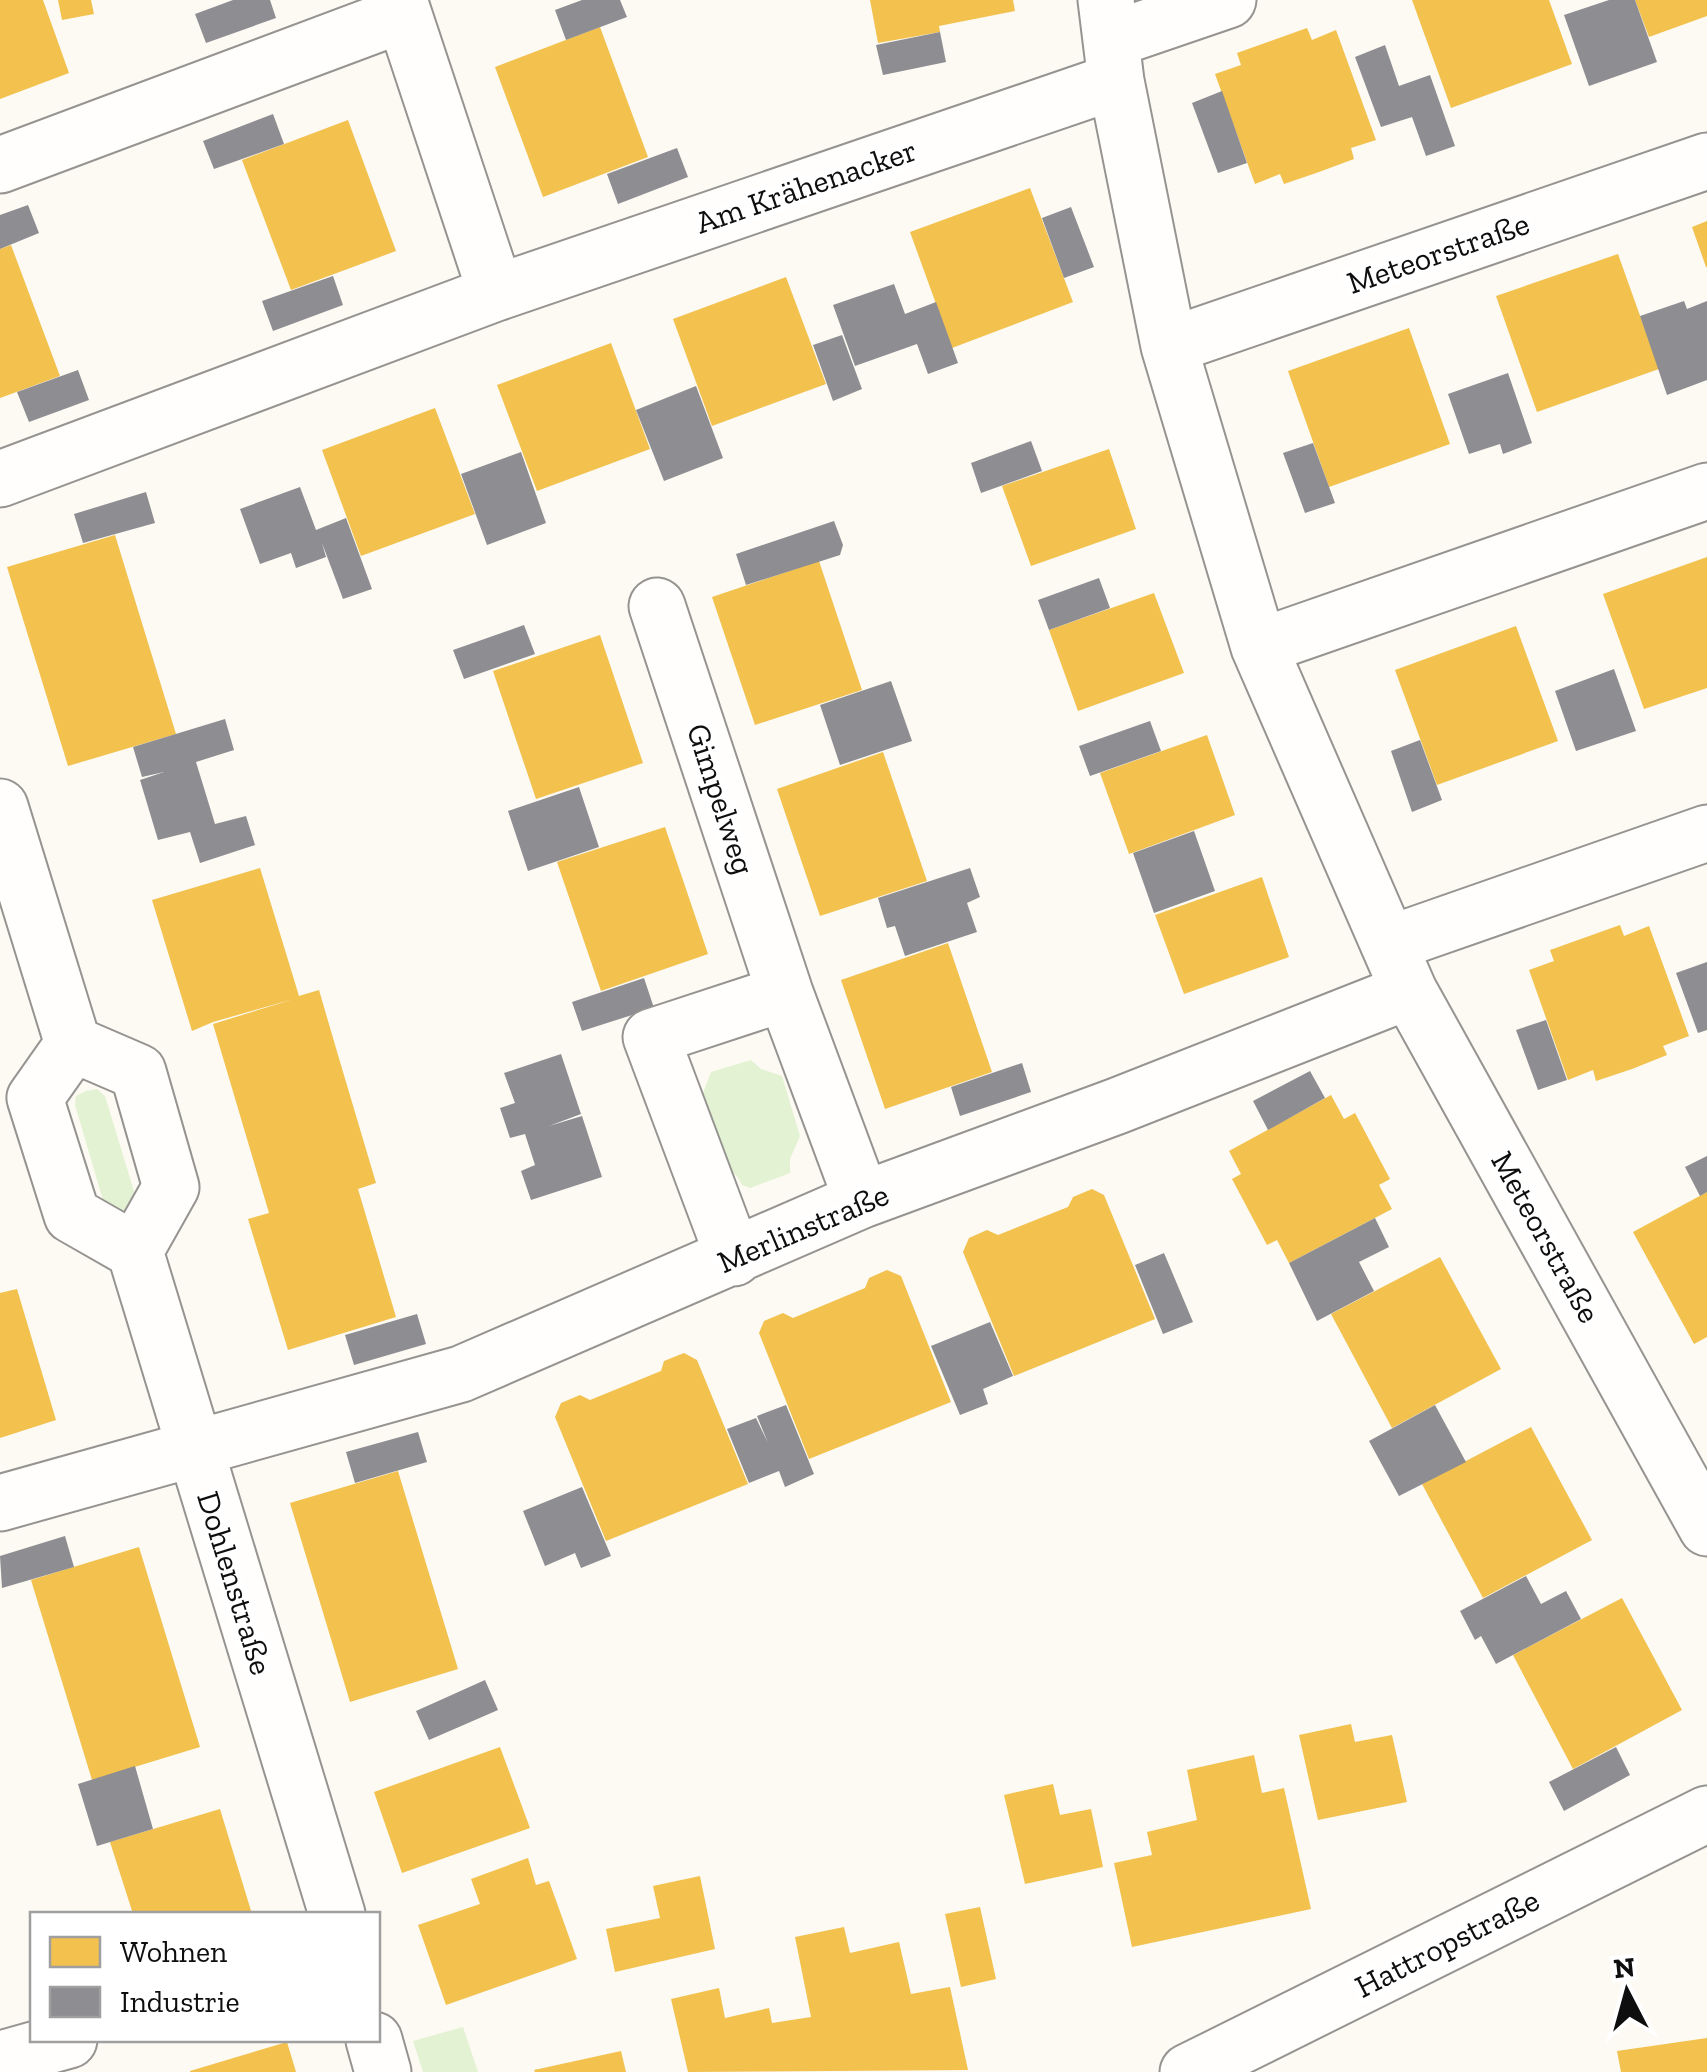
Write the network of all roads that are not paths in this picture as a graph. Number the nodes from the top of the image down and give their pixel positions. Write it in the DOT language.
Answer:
graph roads {
  1 [pos="1228,0"];
  2 [pos="400,8"];
  3 [pos="1111,40"];
  4 [pos="1707,160"];
  5 [pos="0,165"];
  6 [pos="496,294"];
  7 [pos="1169,346"];
  8 [pos="0,479"];
  9 [pos="1707,491"];
  10 [pos="657,606"];
  11 [pos="1259,647"];
  12 [pos="0,807"];
  13 [pos="1707,832"];
  14 [pos="10,875"];
  15 [pos="1399,968"];
  16 [pos="785,993"];
  17 [pos="73,1044"];
  18 [pos="862,1200"];
  19 [pos="135,1251"];
  20 [pos="734,1258"];
  21 [pos="193,1448"];
  22 [pos="0,1503"];
  23 [pos="1707,1528"];
  24 [pos="1707,1814"];
  25 [pos="336,1912"];
  26 [pos="62,2042"];
  27 [pos="375,2042"];
  28 [pos="1,2059"];
  29 [pos="383,2072"];
  30 [pos="1188,2072"];
  1 -- 3 [label="street, Am Krähenacker"];
  2 -- 5 [label="street"];
  2 -- 6 [label="street"];
  3 -- 6 [label="street, Am Krähenacker"];
  3 -- 7 [label="street, Meteorstraße"];
  4 -- 7 [label="street, Meteorstraße"];
  6 -- 8 [label="street, Am Krähenacker"];
  7 -- 11 [label="street, Meteorstraße"];
  9 -- 11 [label="street"];
  10 -- 16 [label="street, Gimpelweg"];
  11 -- 15 [label="street, Meteorstraße"];
  12 -- 14 [label="street"];
  13 -- 15 [label="street"];
  14 -- 17 [label="street"];
  15 -- 18 [label="street, Merlinstraße"];
  15 -- 23 [label="street, Meteorstraße"];
  16 -- 18 [label="street, Gimpelweg"];
  16 -- 20 [label="street"];
  17 -- 19 [label="street"];
  17 -- 19 [label="street"];
  18 -- 20 [label="street, Merlinstraße"];
  19 -- 21 [label="street, Dohlenstraße"];
  20 -- 21 [label="street, Merlinstraße"];
  21 -- 22 [label="street, Merlinstraße"];
  21 -- 25 [label="street, Dohlenstraße"];
  24 -- 30 [label="street, Hattropstraße"];
  26 -- 28 [label="street"];
  27 -- 29 [label="street"];
}
